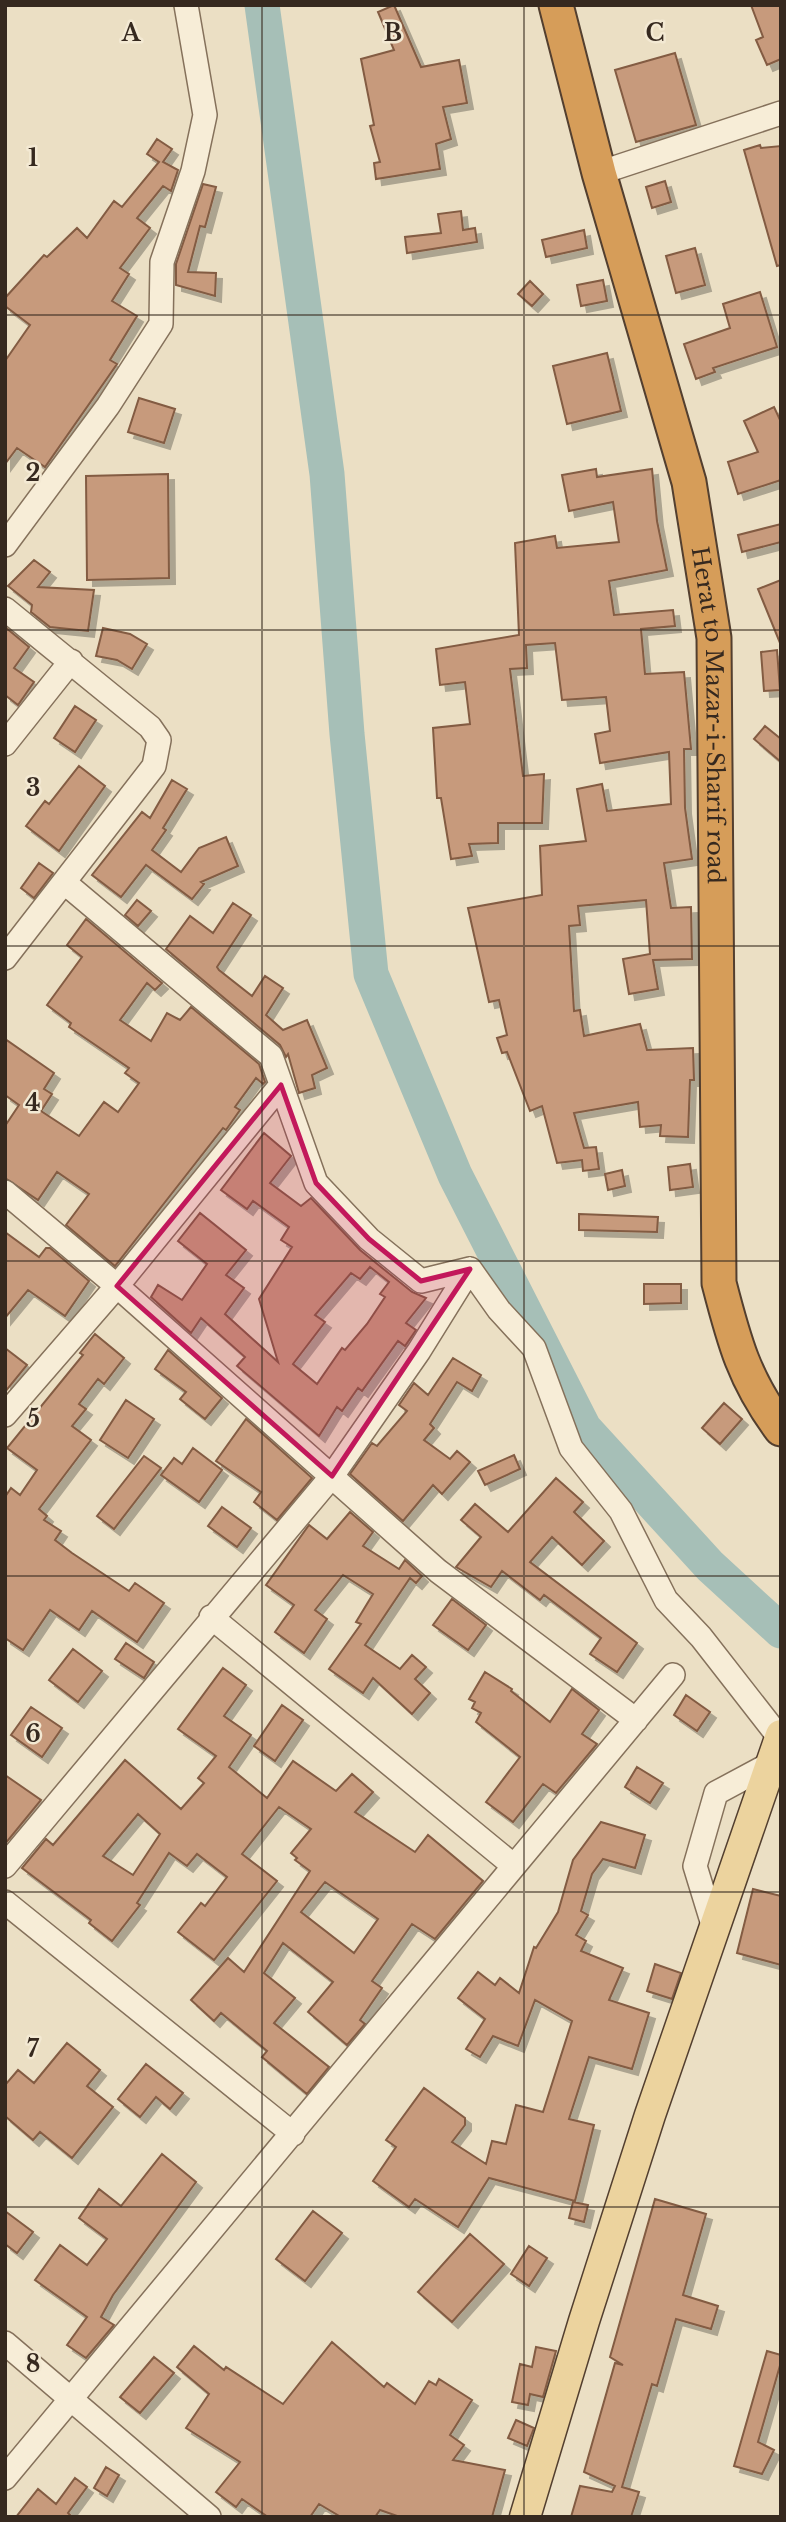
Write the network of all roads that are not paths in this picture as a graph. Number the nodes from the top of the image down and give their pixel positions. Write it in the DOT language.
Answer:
graph roads {
  1 [pos="186,5"];
  2 [pos="556,5"];
  3 [pos="781,113"];
  4 [pos="599,173"];
  5 [pos="5,545"];
  6 [pos="5,609"];
  7 [pos="71,660"];
  8 [pos="5,744"];
  9 [pos="65,883"];
  10 [pos="5,958"];
  11 [pos="281,1085"];
  12 [pos="5,1192"];
  13 [pos="470,1269"];
  14 [pos="117,1286"];
  15 [pos="5,1415"];
  16 [pos="781,1429"];
  17 [pos="332,1476"];
  18 [pos="211,1618"];
  19 [pos="673,1675"];
  20 [pos="636,1720"];
  21 [pos="776,1745"];
  22 [pos="5,1866"];
  23 [pos="514,1866"];
  24 [pos="5,1902"];
  25 [pos="714,1928"];
  26 [pos="293,2134"];
  27 [pos="5,2343"];
  28 [pos="73,2401"];
  29 [pos="5,2479"];
  30 [pos="209,2517"];
  31 [pos="525,2517"];
  1 -- 5 [label="street"];
  2 -- 4 [label="highway, Herat to Mazar-i-Sharif road"];
  3 -- 4 [label="street"];
  4 -- 16 [label="highway, Herat to Mazar-i-Sharif road"];
  6 -- 7 [label="street"];
  7 -- 8 [label="street"];
  7 -- 9 [label="street"];
  9 -- 10 [label="street"];
  9 -- 11 [label="street"];
  11 -- 13 [label="street"];
  11 -- 14 [label="street"];
  12 -- 14 [label="street"];
  13 -- 17 [label="street"];
  13 -- 21 [label="street"];
  14 -- 15 [label="street"];
  14 -- 17 [label="street"];
  17 -- 18 [label="street"];
  17 -- 20 [label="street"];
  18 -- 22 [label="street"];
  18 -- 23 [label="street"];
  19 -- 20 [label="street"];
  20 -- 23 [label="street"];
  21 -- 25 [label="main road"];
  21 -- 25 [label="street"];
  23 -- 26 [label="street"];
  24 -- 26 [label="street"];
  25 -- 31 [label="main road"];
  26 -- 28 [label="street"];
  27 -- 28 [label="street"];
  28 -- 29 [label="street"];
  28 -- 30 [label="street"];
}
